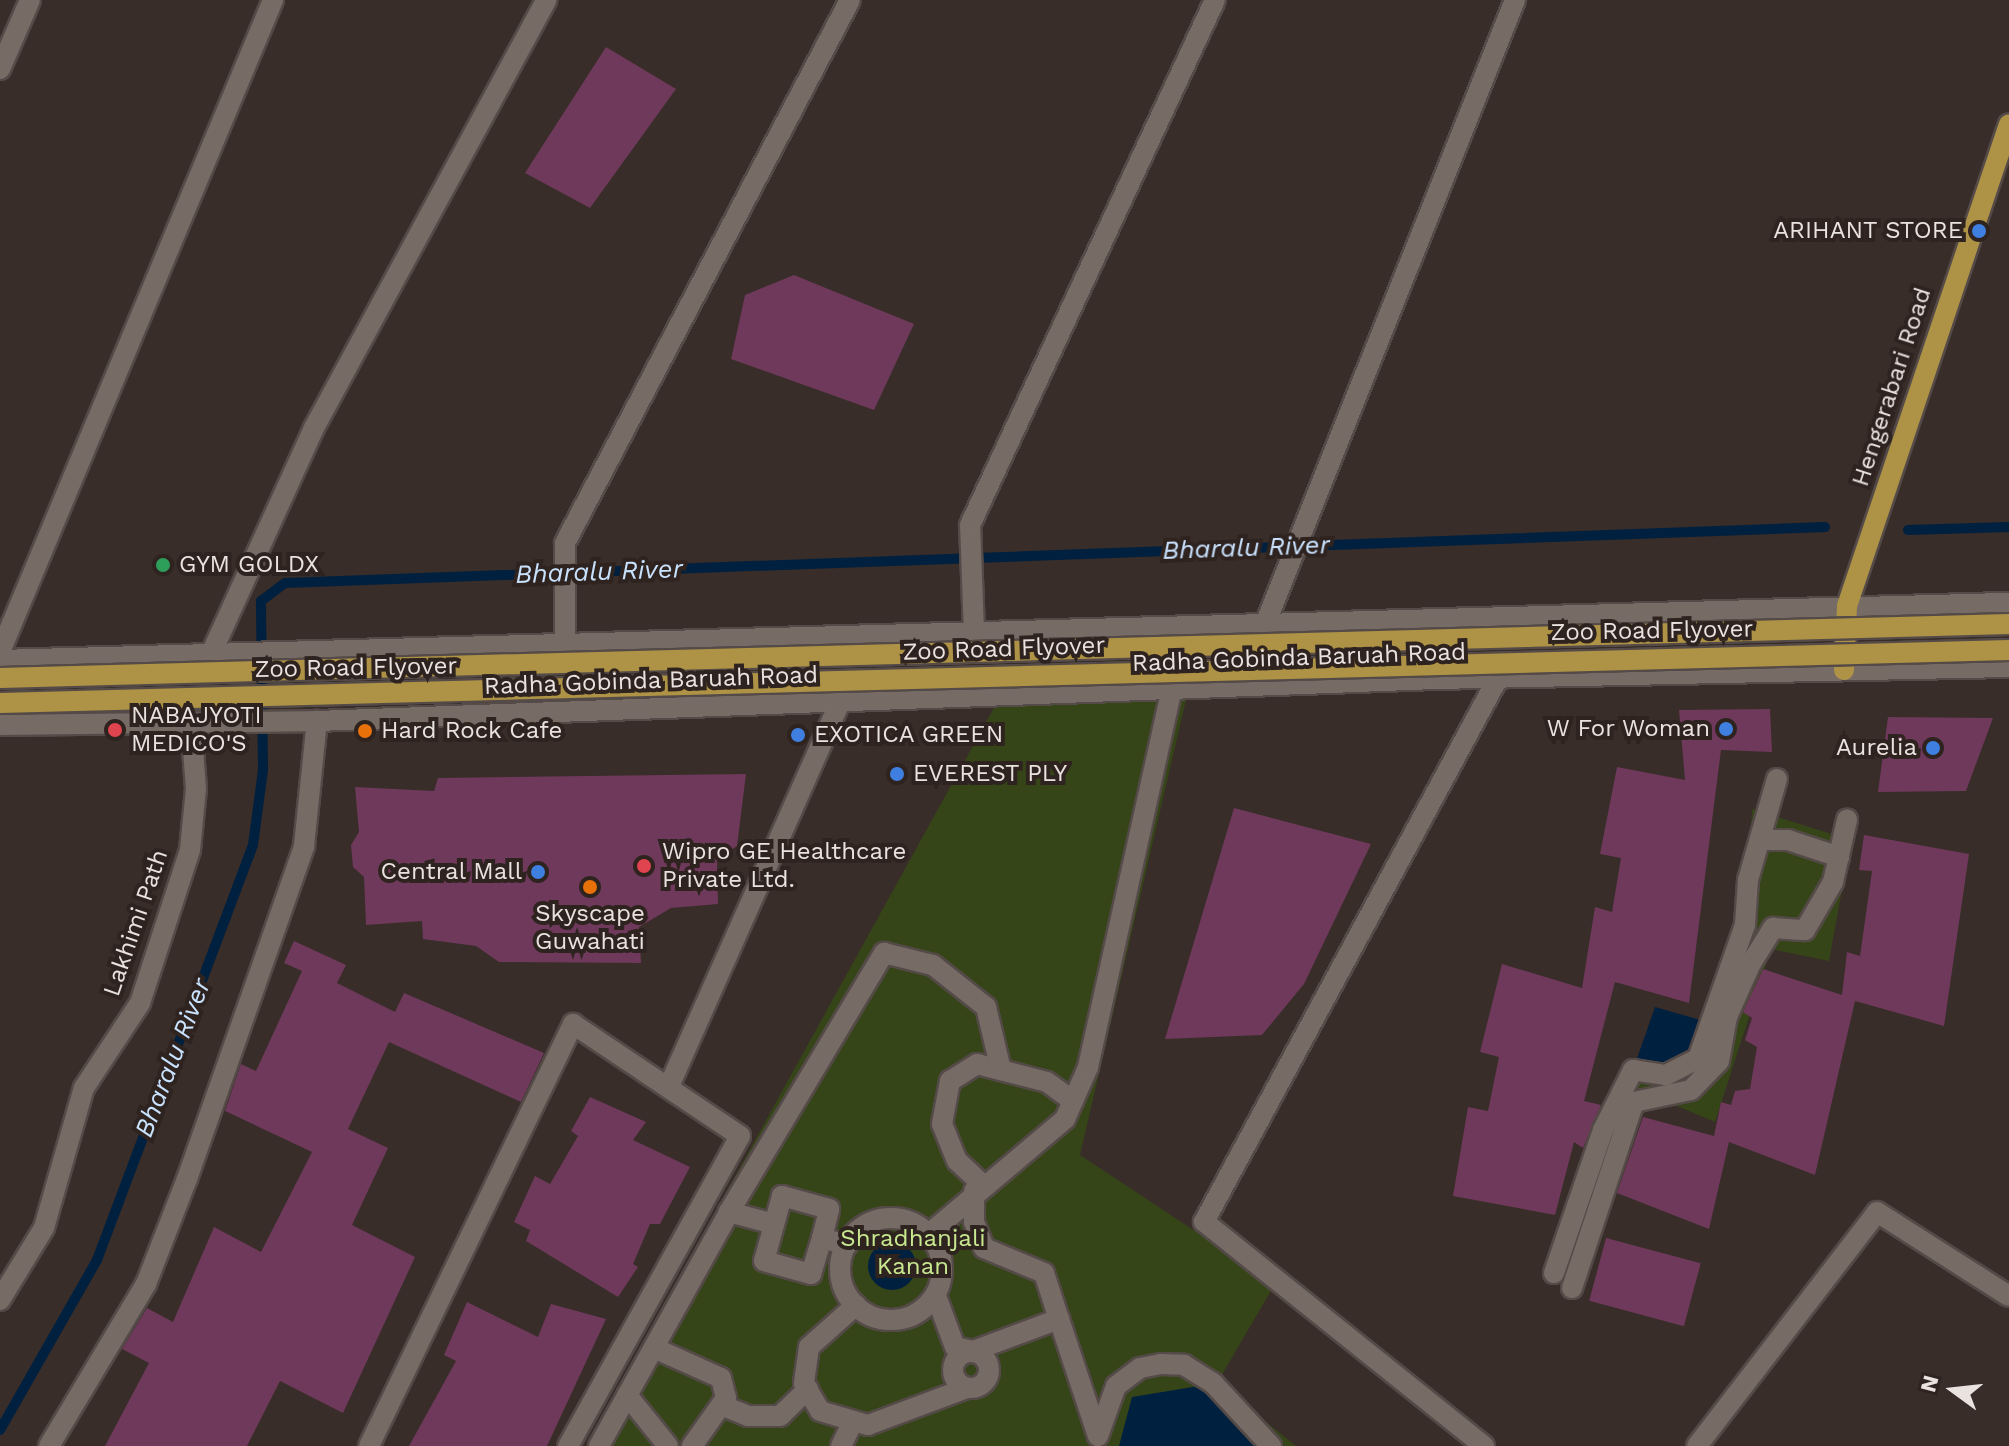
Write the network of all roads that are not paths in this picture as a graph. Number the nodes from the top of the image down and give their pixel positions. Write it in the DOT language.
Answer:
graph roads {
  1 [pos="30,0"];
  2 [pos="273,0"];
  3 [pos="546,0"];
  4 [pos="850,0"];
  5 [pos="1215,0"];
  6 [pos="1515,0"];
  7 [pos="0,69"];
  8 [pos="2009,124"];
  9 [pos="2009,603"];
  10 [pos="1847,606"];
  11 [pos="1266,622"];
  12 [pos="2009,624"];
  13 [pos="974,632"];
  14 [pos="565,645"];
  15 [pos="2009,650"];
  16 [pos="0,652"];
  17 [pos="221,654"];
  18 [pos="0,660"];
  19 [pos="2009,667"];
  20 [pos="1844,670"];
  21 [pos="0,678"];
  22 [pos="1498,678"];
  23 [pos="1172,688"];
  24 [pos="841,700"];
  25 [pos="0,703"];
  26 [pos="310,721"];
  27 [pos="191,723"];
  28 [pos="0,725"];
  29 [pos="1777,779"];
  30 [pos="1847,820"];
  31 [pos="1760,840"];
  32 [pos="1839,857"];
  33 [pos="1001,1070"];
  34 [pos="670,1084"];
  35 [pos="1073,1101"];
  36 [pos="978,1187"];
  37 [pos="729,1212"];
  38 [pos="774,1224"];
  39 [pos="929,1234"];
  40 [pos="822,1238"];
  41 [pos="847,1245"];
  42 [pos="1554,1273"];
  43 [pos="1572,1288"];
  44 [pos="936,1296"];
  45 [pos="2009,1296"];
  46 [pos="0,1300"];
  47 [pos="856,1305"];
  48 [pos="1059,1319"];
  49 [pos="654,1348"];
  50 [pos="960,1354"];
  51 [pos="967,1388"];
  52 [pos="808,1389"];
  53 [pos="627,1395"];
  54 [pos="721,1405"];
  55 [pos="853,1421"];
  56 [pos="1096,1441"];
  57 [pos="1708,1442"];
  58 [pos="49,1446"];
  59 [pos="369,1446"];
  60 [pos="568,1446"];
  61 [pos="599,1446"];
  62 [pos="668,1446"];
  63 [pos="692,1446"];
  64 [pos="841,1446"];
  65 [pos="1271,1446"];
  66 [pos="1484,1446"];
  1 -- 7 [label="street"];
  2 -- 16 [label="street"];
  3 -- 17 [label="street"];
  4 -- 14 [label="street"];
  5 -- 13 [label="street"];
  6 -- 11 [label="street"];
  8 -- 10 [label="main road, Hengerabari Road"];
  9 -- 10 [label="street, Radha Gobinda Baruah Road"];
  10 -- 11 [label="street, Radha Gobinda Baruah Road"];
  10 -- 20 [label="main road, Hengerabari Road"];
  11 -- 13 [label="street, Radha Gobinda Baruah Road"];
  12 -- 21 [label="main road, Zoo Road Flyover, bridge"];
  13 -- 14 [label="street, Radha Gobinda Baruah Road"];
  14 -- 17 [label="street, Radha Gobinda Baruah Road"];
  15 -- 25 [label="main road, Zoo Road Flyover, bridge"];
  17 -- 18 [label="street, Radha Gobinda Baruah Road"];
  19 -- 20 [label="street, Radha Gobinda Baruah Road"];
  20 -- 22 [label="street, Radha Gobinda Baruah Road"];
  22 -- 23 [label="street, Radha Gobinda Baruah Road"];
  22 -- 66 [label="street"];
  23 -- 24 [label="street, Radha Gobinda Baruah Road"];
  23 -- 35 [label="street"];
  24 -- 26 [label="street, Radha Gobinda Baruah Road"];
  24 -- 34 [label="street"];
  26 -- 27 [label="street, Radha Gobinda Baruah Road"];
  26 -- 58 [label="street"];
  27 -- 28 [label="street, Radha Gobinda Baruah Road"];
  27 -- 46 [label="street, Lakhimi Path"];
  29 -- 31 [label="street"];
  30 -- 32 [label="street"];
  31 -- 32 [label="street"];
  31 -- 42 [label="street"];
  32 -- 43 [label="street"];
  33 -- 35 [label="street"];
  33 -- 36 [label="street"];
  33 -- 37 [label="street"];
  34 -- 59 [label="street"];
  34 -- 60 [label="street"];
  35 -- 36 [label="street"];
  36 -- 39 [label="street"];
  36 -- 48 [label="street"];
  37 -- 38 [label="street"];
  37 -- 49 [label="street"];
  38 -- 40 [label="street"];
  38 -- 40 [label="street"];
  39 -- 41 [label="street"];
  39 -- 44 [label="street"];
  40 -- 41 [label="street"];
  41 -- 47 [label="street"];
  44 -- 47 [label="street"];
  44 -- 50 [label="street"];
  45 -- 57 [label="street"];
  47 -- 52 [label="street"];
  48 -- 50 [label="street"];
  48 -- 56 [label="street"];
  49 -- 53 [label="street"];
  49 -- 54 [label="street"];
  50 -- 51 [label="street"];
  50 -- 51 [label="street"];
  51 -- 55 [label="street"];
  52 -- 54 [label="street"];
  52 -- 55 [label="street"];
  53 -- 61 [label="street"];
  53 -- 62 [label="street"];
  54 -- 63 [label="street"];
  55 -- 64 [label="street"];
  56 -- 65 [label="street"];
}
